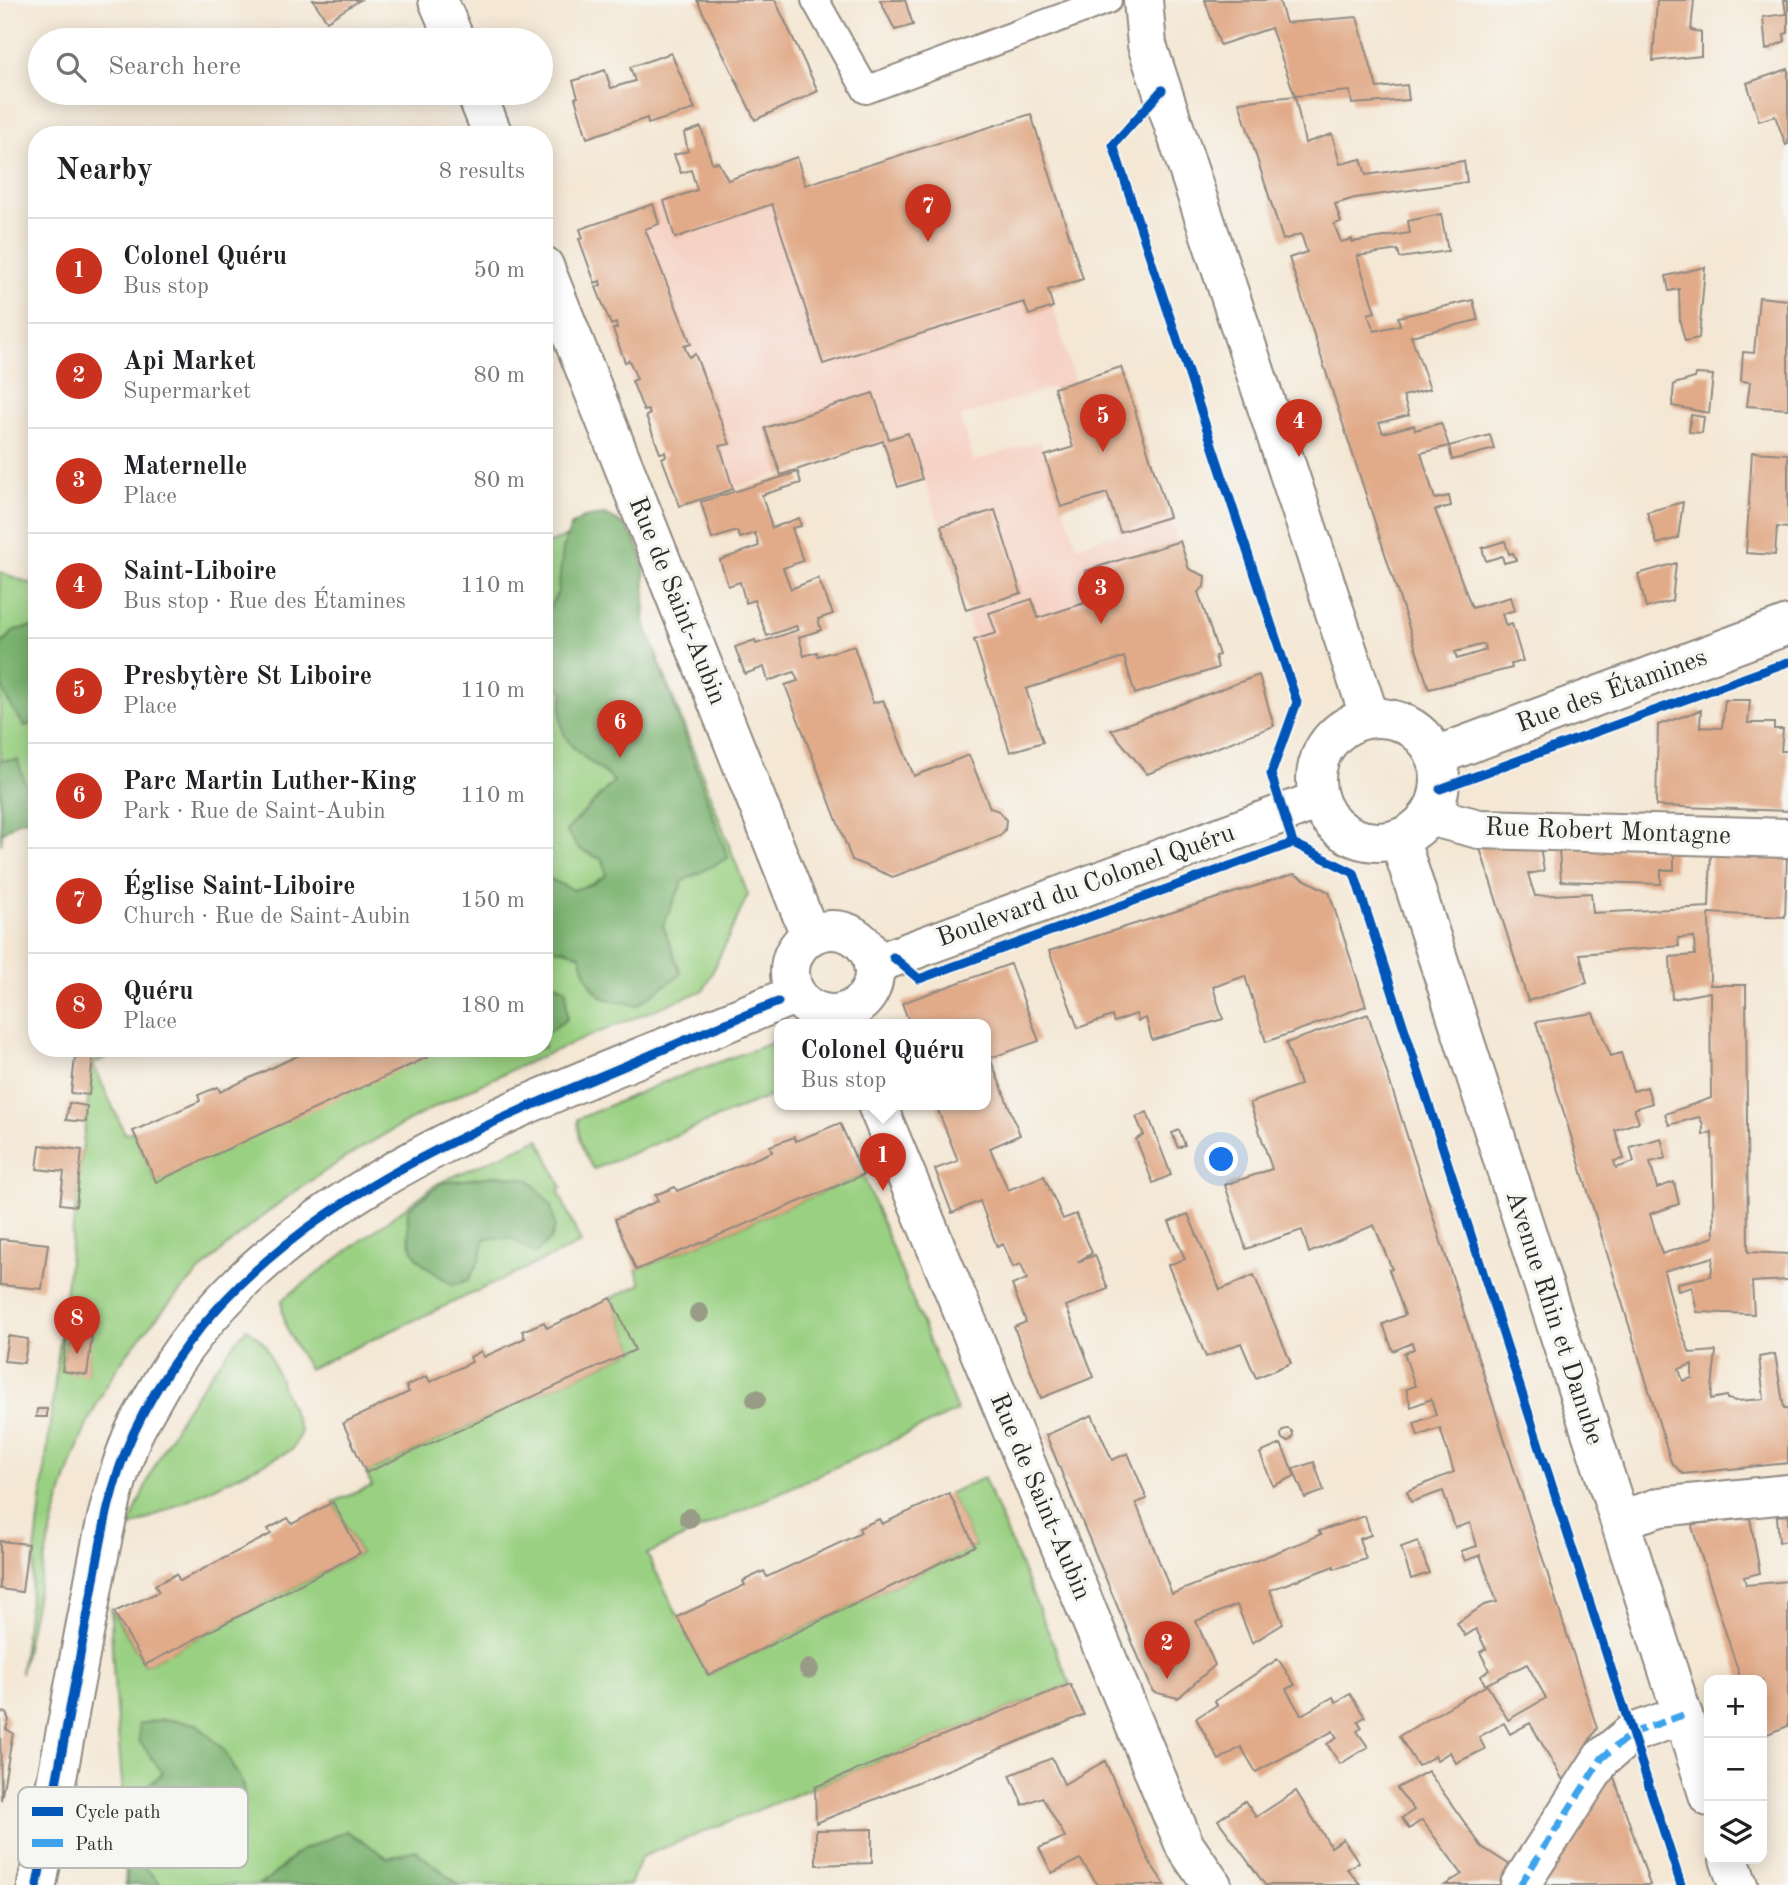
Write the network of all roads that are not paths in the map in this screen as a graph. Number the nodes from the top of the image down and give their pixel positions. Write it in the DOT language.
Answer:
graph roads {
  1 [pos="438,0"];
  2 [pos="815,0"];
  3 [pos="1108,0"];
  4 [pos="1119,0"];
  5 [pos="1143,0"];
  6 [pos="450,28"];
  7 [pos="1147,45"];
  8 [pos="481,105"];
  9 [pos="489,126"];
  10 [pos="553,289"];
  11 [pos="1788,625"];
  12 [pos="1370,718"];
  13 [pos="1436,756"];
  14 [pos="1319,800"];
  15 [pos="1429,816"];
  16 [pos="1399,838"];
  17 [pos="1788,838"];
  18 [pos="810,935"];
  19 [pos="881,962"];
  20 [pos="787,998"];
  21 [pos="843,1019"];
  22 [pos="879,1110"];
  23 [pos="1788,1494"];
  24 [pos="1620,1520"];
  25 [pos="1683,1716"];
  26 [pos="1704,1781"];
  27 [pos="55,1787"];
  28 [pos="1731,1864"];
  29 [pos="1212,1885"];
  30 [pos="1520,1885"];
  31 [pos="1738,1885"];
  1 -- 6 [label="street"];
  2 -- 3 [label="lane"];
  4 -- 7 [label="street"];
  5 -- 7 [label="street"];
  7 -- 12 [label="street"];
  8 -- 9 [label="street"];
  10 -- 18 [label="street, Rue de Saint-Aubin"];
  11 -- 13 [label="street, Rue des Étamines"];
  12 -- 13 [label="street"];
  12 -- 14 [label="street"];
  13 -- 15 [label="street"];
  14 -- 16 [label="street"];
  14 -- 19 [label="street, Boulevard du Colonel Quéru"];
  15 -- 16 [label="street"];
  15 -- 17 [label="street, Rue Robert Montagne"];
  16 -- 24 [label="street, Avenue Rhin et Danube"];
  18 -- 19 [label="street"];
  18 -- 20 [label="street"];
  19 -- 21 [label="street"];
  20 -- 21 [label="street"];
  20 -- 27 [label="street"];
  22 -- 29 [label="street, Rue de Saint-Aubin"];
  23 -- 24 [label="street"];
  24 -- 25 [label="street, Avenue Rhin et Danube"];
  25 -- 26 [label="street, Avenue Rhin et Danube"];
  25 -- 30 [label="street"];
  28 -- 31 [label="street"];
}
